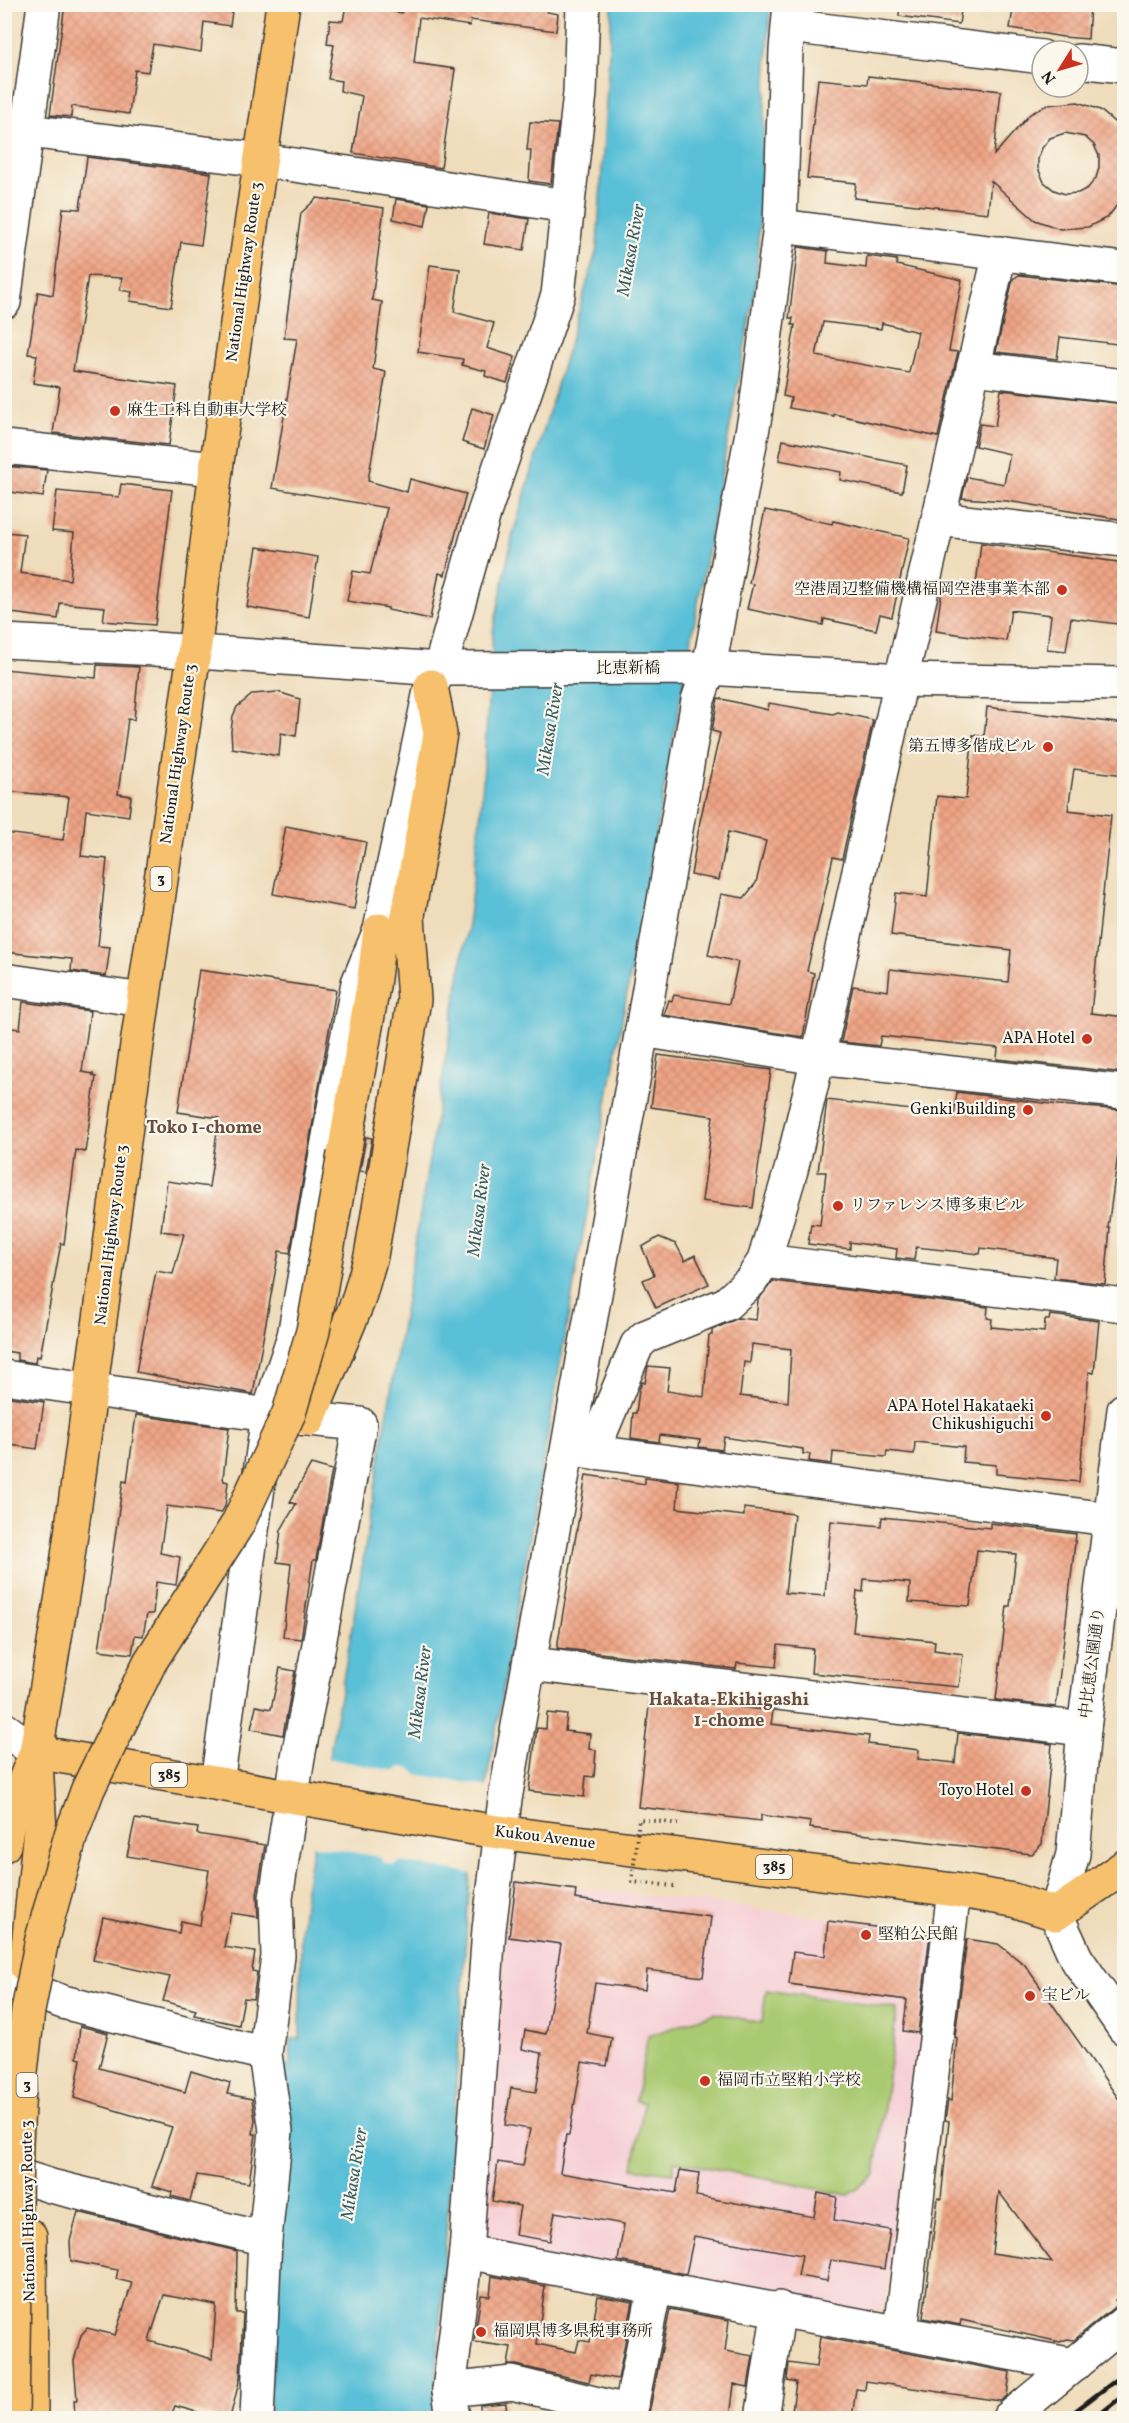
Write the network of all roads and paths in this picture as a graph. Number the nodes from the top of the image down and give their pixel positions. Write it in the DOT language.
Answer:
graph roads {
  1 [pos="45,4"];
  2 [pos="283,4"];
  3 [pos="583,4"];
  4 [pos="789,15"];
  5 [pos="1030,55"];
  6 [pos="1090,62"];
  7 [pos="1125,66"];
  8 [pos="15,130"];
  9 [pos="261,160"];
  10 [pos="567,206"];
  11 [pos="780,226"];
  12 [pos="947,231"];
  13 [pos="988,251"];
  14 [pos="1125,269"];
  15 [pos="5,296"];
  16 [pos="973,368"];
  17 [pos="1125,386"];
  18 [pos="4,447"];
  19 [pos="216,469"];
  20 [pos="938,519"];
  21 [pos="1125,540"];
  22 [pos="4,641"];
  23 [pos="194,653"];
  24 [pos="709,668"];
  25 [pos="435,677"];
  26 [pos="901,680"];
  27 [pos="1125,684"];
  28 [pos="394,923"];
  29 [pos="4,980"];
  30 [pos="143,1000"];
  31 [pos="642,1030"];
  32 [pos="818,1059"];
  33 [pos="1125,1092"];
  34 [pos="764,1261"];
  35 [pos="1125,1305"];
  36 [pos="4,1377"];
  37 [pos="92,1390"];
  38 [pos="1125,1410"];
  39 [pos="268,1415"];
  40 [pos="581,1451"];
  41 [pos="1118,1520"];
  42 [pos="530,1664"];
  43 [pos="4,1729"];
  44 [pos="1084,1729"];
  45 [pos="20,1755"];
  46 [pos="217,1783"];
  47 [pos="297,1799"];
  48 [pos="678,1824"];
  49 [pos="496,1831"];
  50 [pos="4,1845"];
  51 [pos="1125,1867"];
  52 [pos="674,1886"];
  53 [pos="954,1890"];
  54 [pos="1056,1914"];
  55 [pos="14,1985"];
  56 [pos="1125,2028"];
  57 [pos="265,2054"];
  58 [pos="17,2175"];
  59 [pos="266,2239"];
  60 [pos="466,2252"];
  61 [pos="655,2287"];
  62 [pos="779,2308"];
  63 [pos="1125,2323"];
  64 [pos="901,2331"];
  65 [pos="1074,2365"];
  66 [pos="4,2370"];
  67 [pos="451,2404"];
  68 [pos="630,2415"];
  69 [pos="10,2418"];
  70 [pos="22,2418"];
  71 [pos="31,2418"];
  72 [pos="257,2418"];
  73 [pos="762,2418"];
  74 [pos="1009,2418"];
  1 -- 8 [label="street"];
  2 -- 9 [label="highway, National Highway Route 3 / 3"];
  3 -- 10 [label="street"];
  4 -- 5 [label="street"];
  4 -- 11 [label="street"];
  6 -- 7 [label="street"];
  8 -- 9 [label="street"];
  8 -- 15 [label="street"];
  9 -- 10 [label="street"];
  9 -- 19 [label="highway, National Highway Route 3 / 3"];
  10 -- 25 [label="street"];
  11 -- 13 [label="street"];
  11 -- 24 [label="street"];
  12 -- 13 [label="street"];
  13 -- 14 [label="street"];
  13 -- 16 [label="street"];
  16 -- 17 [label="street"];
  16 -- 20 [label="street"];
  18 -- 19 [label="street"];
  19 -- 23 [label="highway, National Highway Route 3 / 3"];
  20 -- 21 [label="street"];
  20 -- 26 [label="street"];
  22 -- 23 [label="street, 比恵新橋"];
  23 -- 25 [label="street, 比恵新橋"];
  23 -- 30 [label="highway, National Highway Route 3 / 3"];
  24 -- 25 [label="street, 比恵新橋"];
  24 -- 26 [label="street, 比恵新橋"];
  24 -- 31 [label="street"];
  25 -- 28 [label="street"];
  25 -- 28 [label="highway"];
  26 -- 27 [label="street, 比恵新橋"];
  26 -- 32 [label="street"];
  28 -- 39 [label="street"];
  28 -- 69 [label="highway, bridge"];
  28 -- 70 [label="highway"];
  29 -- 30 [label="street"];
  30 -- 37 [label="highway, National Highway Route 3 / 3"];
  31 -- 32 [label="street"];
  31 -- 40 [label="street"];
  32 -- 33 [label="street"];
  32 -- 34 [label="street"];
  34 -- 35 [label="street"];
  34 -- 40 [label="street"];
  36 -- 37 [label="street"];
  37 -- 39 [label="street"];
  37 -- 45 [label="highway, National Highway Route 3 / 3"];
  38 -- 41 [label="street, 中比恵公園通り"];
  39 -- 46 [label="street"];
  39 -- 47 [label="street"];
  40 -- 41 [label="street"];
  40 -- 42 [label="street"];
  41 -- 44 [label="street, 中比恵公園通り"];
  42 -- 44 [label="street"];
  42 -- 49 [label="street"];
  43 -- 45 [label="street"];
  44 -- 54 [label="street, 中比恵公園通り"];
  45 -- 46 [label="highway, Kukou Avenue / 385"];
  45 -- 50 [label="highway, National Highway Route 3 / 3"];
  45 -- 55 [label="highway, National Highway Route 3 / 3"];
  46 -- 47 [label="highway, Kukou Avenue / 385"];
  47 -- 49 [label="highway, Kukou Avenue / 385"];
  47 -- 57 [label="street"];
  48 -- 52 [label="path, bridge"];
  49 -- 53 [label="highway, Kukou Avenue / 385"];
  49 -- 60 [label="street"];
  51 -- 54 [label="highway"];
  53 -- 54 [label="highway, Kukou Avenue / 385"];
  53 -- 64 [label="street"];
  54 -- 56 [label="street"];
  55 -- 57 [label="street"];
  55 -- 58 [label="highway, National Highway Route 3 / 3"];
  57 -- 59 [label="street"];
  58 -- 59 [label="street"];
  58 -- 71 [label="highway, National Highway Route 3 / 3"];
  59 -- 72 [label="street"];
  60 -- 61 [label="street"];
  60 -- 67 [label="street"];
  61 -- 62 [label="street"];
  61 -- 68 [label="street"];
  62 -- 64 [label="street"];
  62 -- 73 [label="street"];
  63 -- 65 [label="street"];
  64 -- 65 [label="street"];
  65 -- 74 [label="street"];
  66 -- 69 [label="highway"];
  67 -- 68 [label="street"];
}
